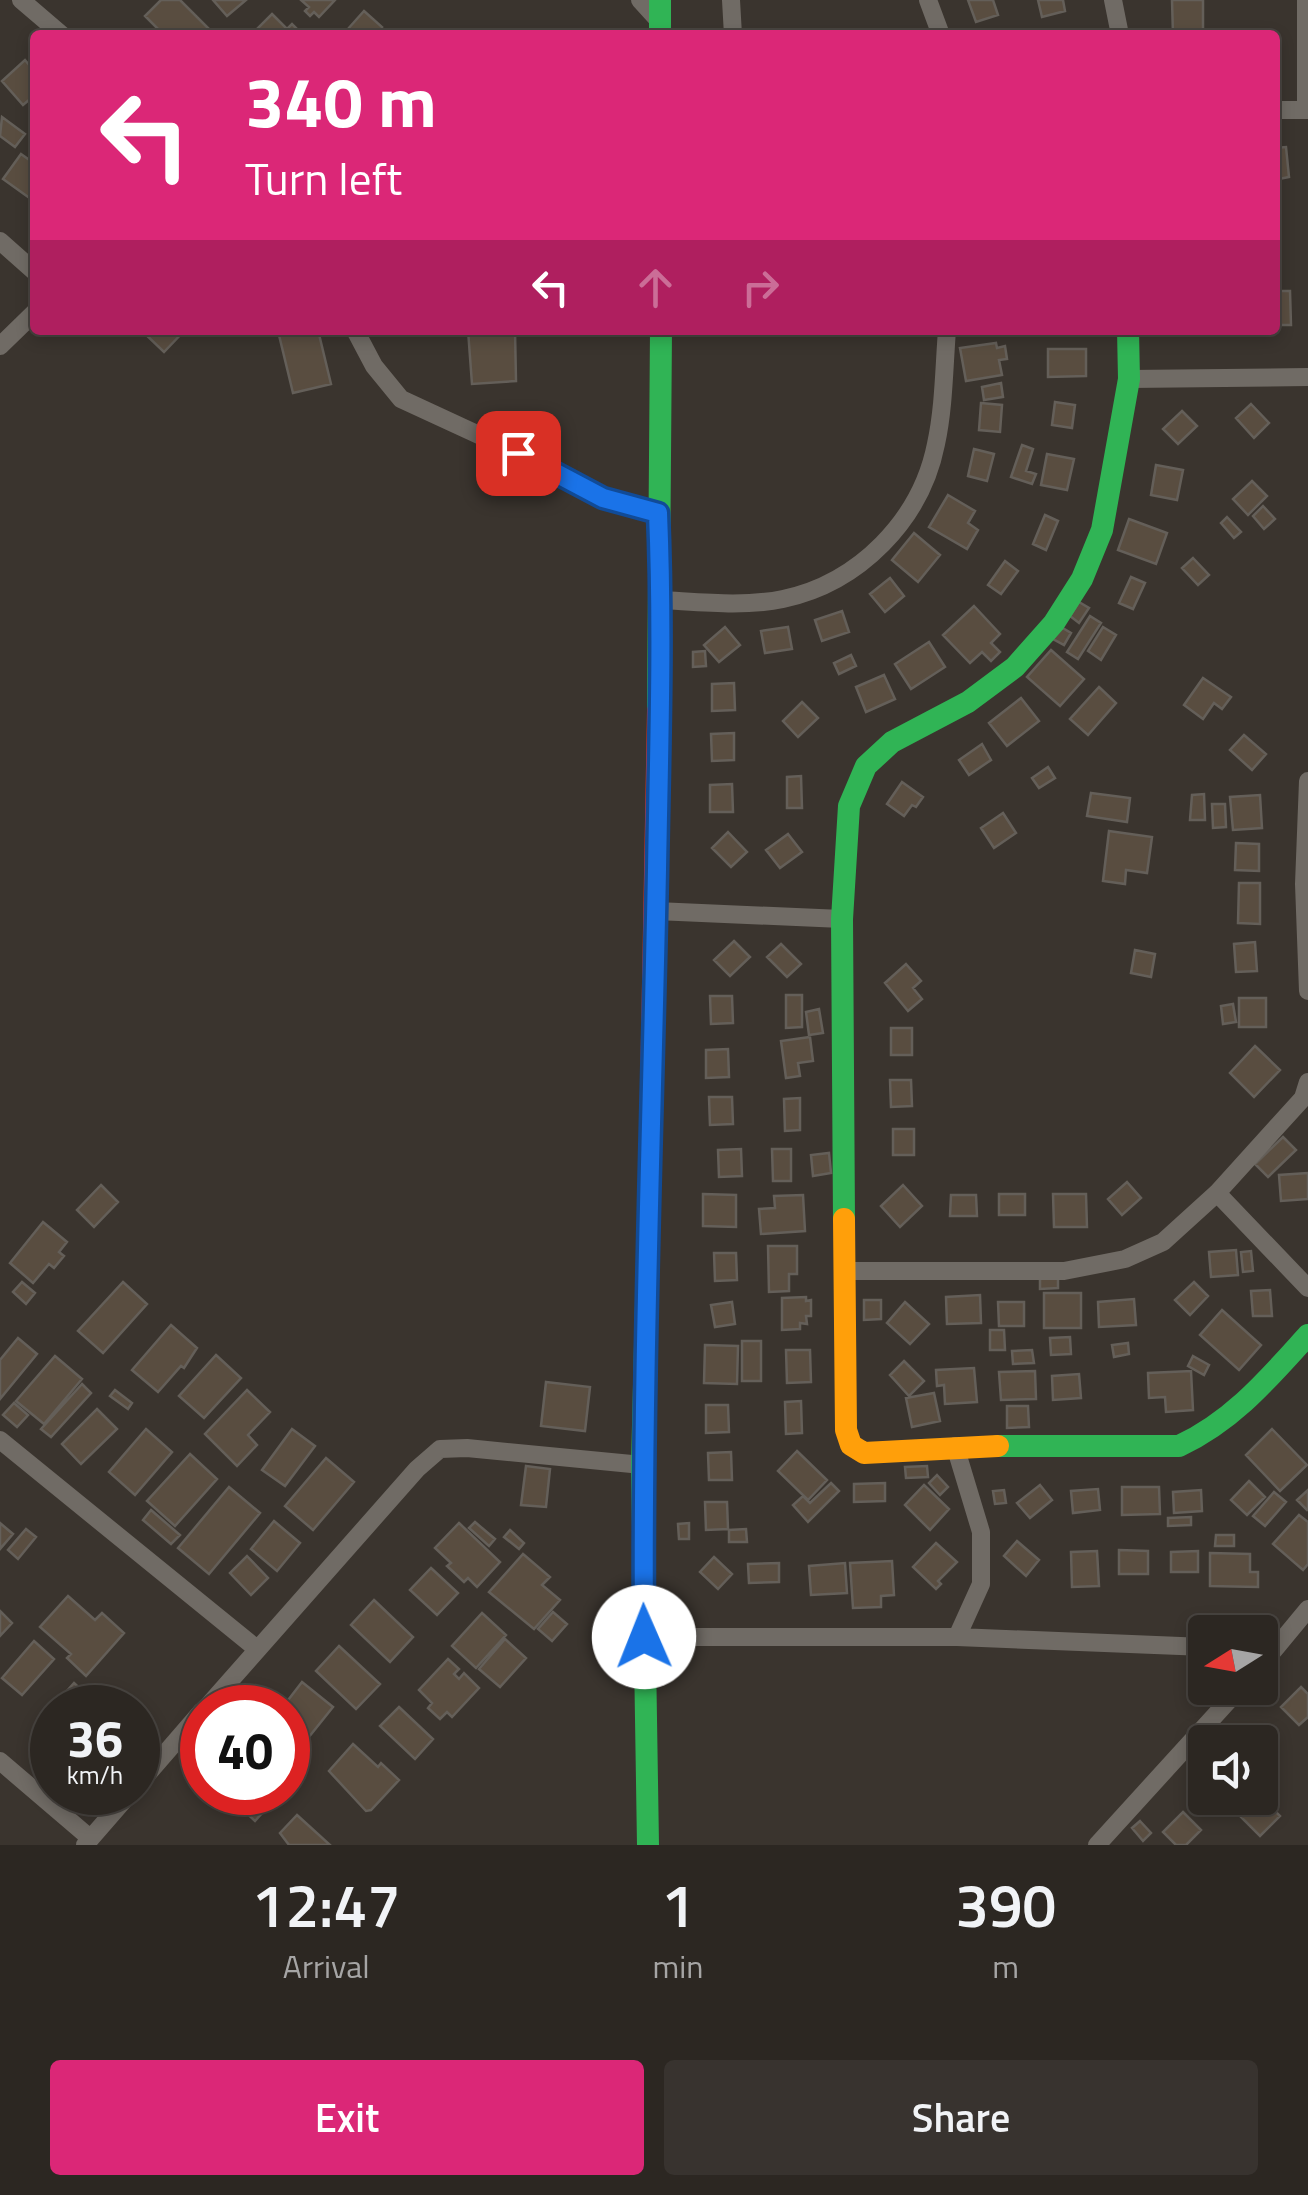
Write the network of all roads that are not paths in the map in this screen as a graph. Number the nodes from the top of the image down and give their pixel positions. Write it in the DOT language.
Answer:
graph roads {
  1 [pos="21,0"];
  2 [pos="640,0"];
  3 [pos="731,0"];
  4 [pos="928,0"];
  5 [pos="1113,0"];
  6 [pos="1306,0"];
  7 [pos="660,19"];
  8 [pos="56,30"];
  9 [pos="733,30"];
  10 [pos="939,30"];
  11 [pos="1119,30"];
  12 [pos="1280,110"];
  13 [pos="1307,110"];
  14 [pos="0,241"];
  15 [pos="30,268"];
  16 [pos="30,317"];
  17 [pos="358,335"];
  18 [pos="661,335"];
  19 [pos="947,335"];
  20 [pos="1128,335"];
  21 [pos="0,346"];
  22 [pos="1308,377"];
  23 [pos="1129,379"];
  24 [pos="658,513"];
  25 [pos="661,600"];
  26 [pos="1308,781"];
  27 [pos="1306,884"];
  28 [pos="656,911"];
  29 [pos="842,919"];
  30 [pos="1308,992"];
  31 [pos="1308,1082"];
  32 [pos="1216,1193"];
  33 [pos="845,1271"];
  34 [pos="1308,1288"];
  35 [pos="1308,1335"];
  36 [pos="0,1440"];
  37 [pos="954,1446"];
  38 [pos="642,1465"];
  39 [pos="1308,1609"];
  40 [pos="644,1637"];
  41 [pos="957,1637"];
  42 [pos="1278,1639"];
  43 [pos="1188,1646"];
  44 [pos="257,1649"];
  45 [pos="225,1685"];
  46 [pos="1225,1705"];
  47 [pos="180,1737"];
  48 [pos="160,1760"];
  49 [pos="0,1761"];
  50 [pos="111,1815"];
  51 [pos="88,1842"];
  52 [pos="648,1845"];
  53 [pos="1097,1845"];
  1 -- 8 [label="street"];
  2 -- 7 [label="street"];
  3 -- 9 [label="street"];
  4 -- 10 [label="street"];
  5 -- 11 [label="street"];
  6 -- 13 [label="street"];
  12 -- 13 [label="street"];
  14 -- 15 [label="street"];
  16 -- 21 [label="street"];
  17 -- 24 [label="street"];
  18 -- 24 [label="street"];
  19 -- 25 [label="street"];
  20 -- 23 [label="street"];
  22 -- 23 [label="street"];
  23 -- 29 [label="street"];
  24 -- 25 [label="street"];
  25 -- 28 [label="street"];
  26 -- 27 [label="street"];
  27 -- 30 [label="street"];
  28 -- 29 [label="street"];
  28 -- 38 [label="street"];
  29 -- 33 [label="street"];
  31 -- 32 [label="street"];
  32 -- 33 [label="street"];
  32 -- 34 [label="street"];
  33 -- 37 [label="street"];
  35 -- 37 [label="street"];
  36 -- 44 [label="street"];
  37 -- 41 [label="street"];
  38 -- 40 [label="street"];
  38 -- 44 [label="street"];
  39 -- 42 [label="street"];
  40 -- 41 [label="street"];
  40 -- 52 [label="street"];
  41 -- 43 [label="street"];
  44 -- 45 [label="street"];
  46 -- 53 [label="street"];
  47 -- 48 [label="street"];
  49 -- 51 [label="street"];
  50 -- 51 [label="street"];
}
